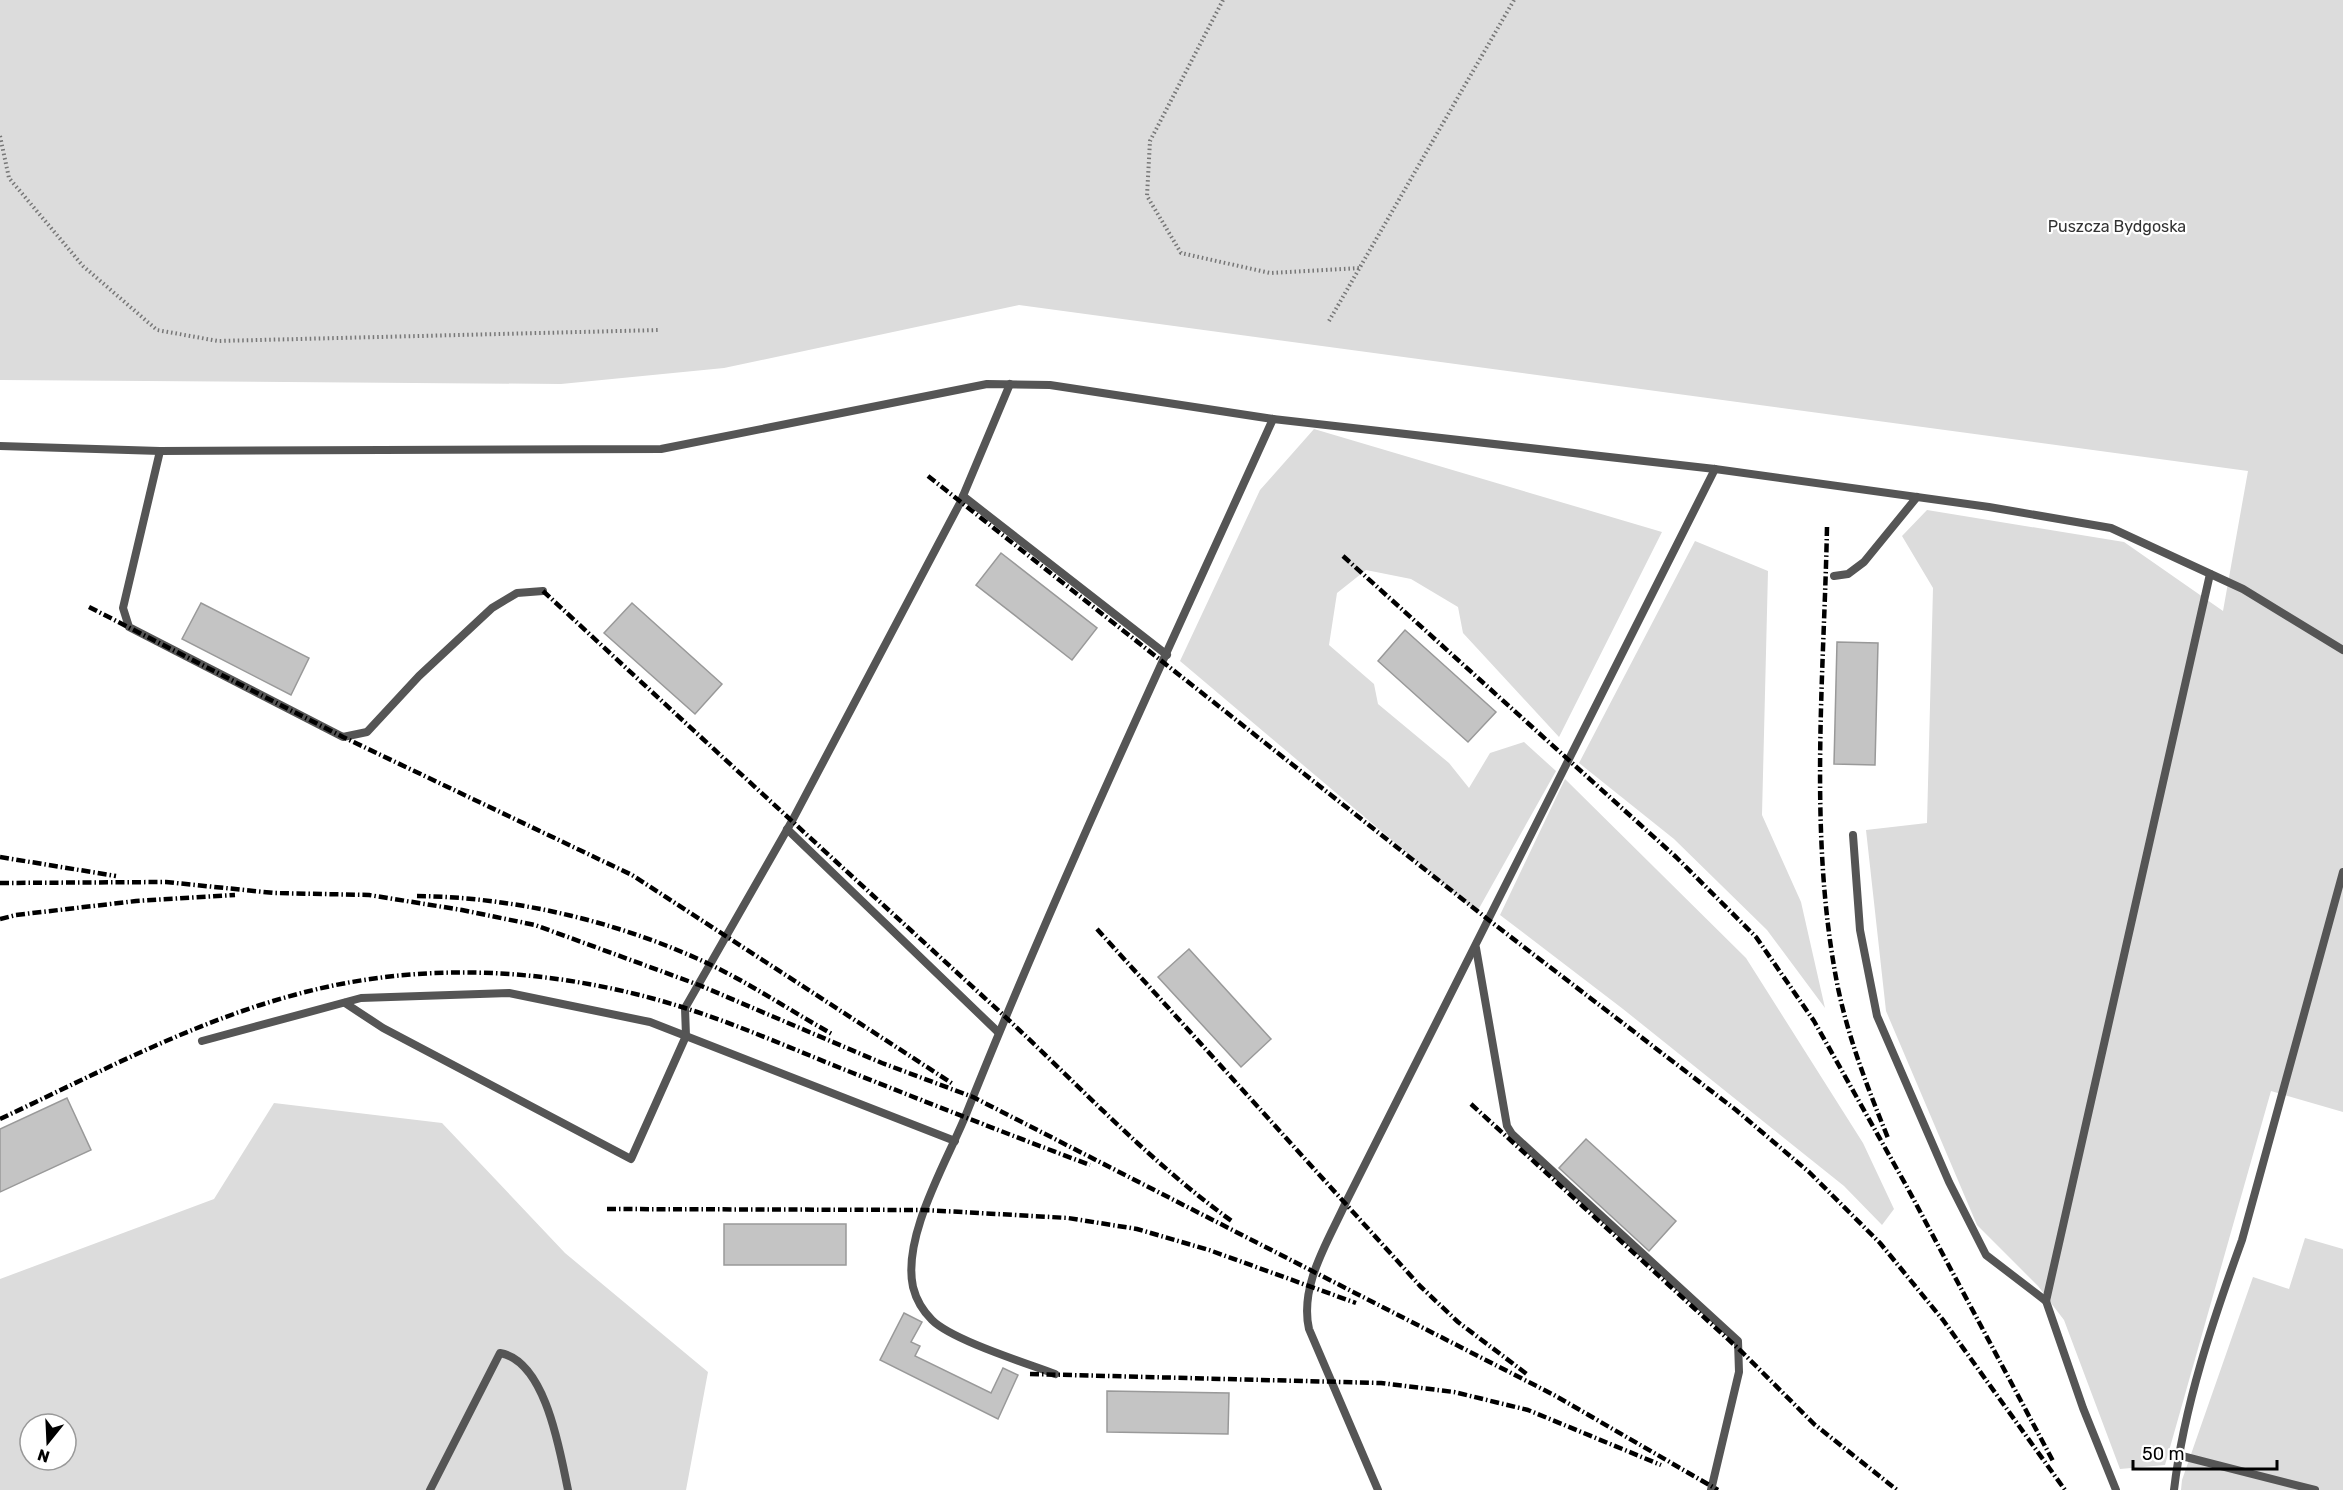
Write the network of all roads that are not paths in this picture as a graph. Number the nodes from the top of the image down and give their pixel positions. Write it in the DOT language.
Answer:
graph roads {
  1 [pos="1011,384"];
  2 [pos="1273,419"];
  3 [pos="0,446"];
  4 [pos="160,451"];
  5 [pos="1715,469"];
  6 [pos="963,496"];
  7 [pos="1917,497"];
  8 [pos="2210,574"];
  9 [pos="1834,576"];
  10 [pos="543,591"];
  11 [pos="2343,650"];
  12 [pos="1167,655"];
  13 [pos="787,829"];
  14 [pos="1853,835"];
  15 [pos="2343,872"];
  16 [pos="1476,947"];
  17 [pos="345,1004"];
  18 [pos="998,1032"];
  19 [pos="686,1036"];
  20 [pos="202,1041"];
  21 [pos="955,1141"];
  22 [pos="2046,1301"];
  23 [pos="1055,1374"];
  24 [pos="2178,1455"];
  25 [pos="430,1490"];
  26 [pos="568,1490"];
  27 [pos="1378,1490"];
  28 [pos="1711,1490"];
  29 [pos="2116,1490"];
  30 [pos="2174,1490"];
  31 [pos="2314,1490"];
  1 -- 2 [label="lane"];
  1 -- 4 [label="lane"];
  1 -- 6 [label="lane"];
  2 -- 5 [label="lane"];
  2 -- 12 [label="lane"];
  3 -- 4 [label="lane"];
  4 -- 10 [label="lane"];
  5 -- 7 [label="lane"];
  5 -- 16 [label="lane"];
  6 -- 12 [label="lane"];
  6 -- 13 [label="lane"];
  7 -- 8 [label="lane"];
  7 -- 9 [label="lane"];
  8 -- 11 [label="lane"];
  8 -- 22 [label="lane"];
  12 -- 18 [label="lane"];
  13 -- 18 [label="lane"];
  13 -- 19 [label="lane"];
  14 -- 22 [label="lane"];
  15 -- 24 [label="lane"];
  16 -- 27 [label="lane"];
  16 -- 28 [label="lane"];
  17 -- 19 [label="lane"];
  17 -- 19 [label="lane"];
  17 -- 20 [label="lane"];
  18 -- 21 [label="lane"];
  19 -- 21 [label="lane"];
  21 -- 23 [label="lane"];
  22 -- 29 [label="lane"];
  24 -- 30 [label="lane"];
  24 -- 31 [label="lane"];
  25 -- 26 [label="lane"];
}
